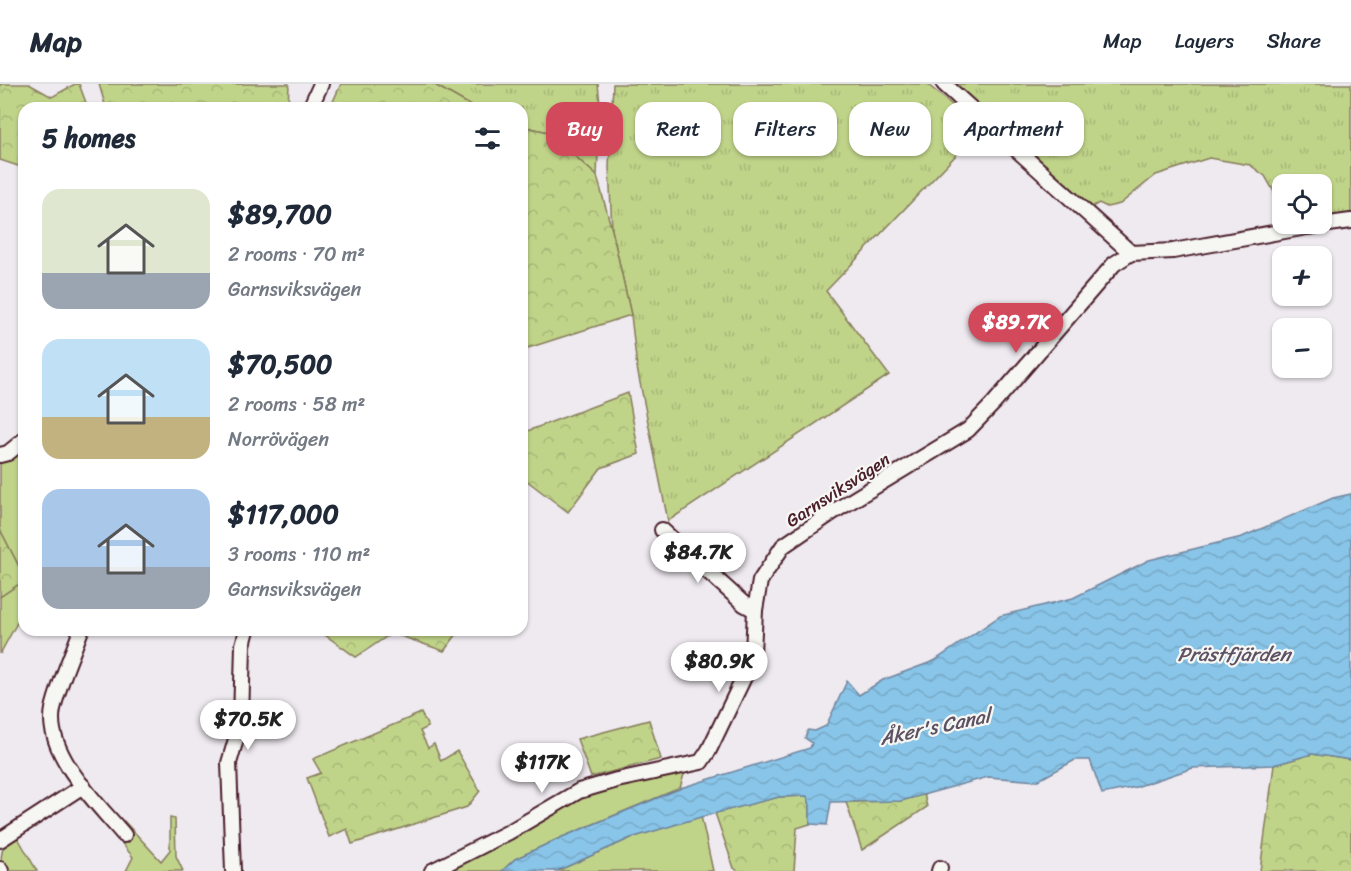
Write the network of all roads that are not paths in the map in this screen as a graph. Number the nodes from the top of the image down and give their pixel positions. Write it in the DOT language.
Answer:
graph roads {
  1 [pos="321,84"];
  2 [pos="944,84"];
  3 [pos="313,102"];
  4 [pos="1351,221"];
  5 [pos="1131,253"];
  6 [pos="18,445"];
  7 [pos="0,455"];
  8 [pos="662,530"];
  9 [pos="755,610"];
  10 [pos="79,636"];
  11 [pos="245,636"];
  12 [pos="83,786"];
  13 [pos="124,835"];
  14 [pos="0,840"];
  15 [pos="233,871"];
  16 [pos="432,871"];
  1 -- 3 [label="street"];
  2 -- 5 [label="street"];
  4 -- 5 [label="street"];
  5 -- 9 [label="street, Garnsviksvägen"];
  6 -- 7 [label="street"];
  8 -- 9 [label="street"];
  9 -- 16 [label="street, Garnsviksvägen"];
  10 -- 12 [label="street"];
  11 -- 15 [label="street"];
  12 -- 13 [label="street"];
  12 -- 14 [label="street"];
}
